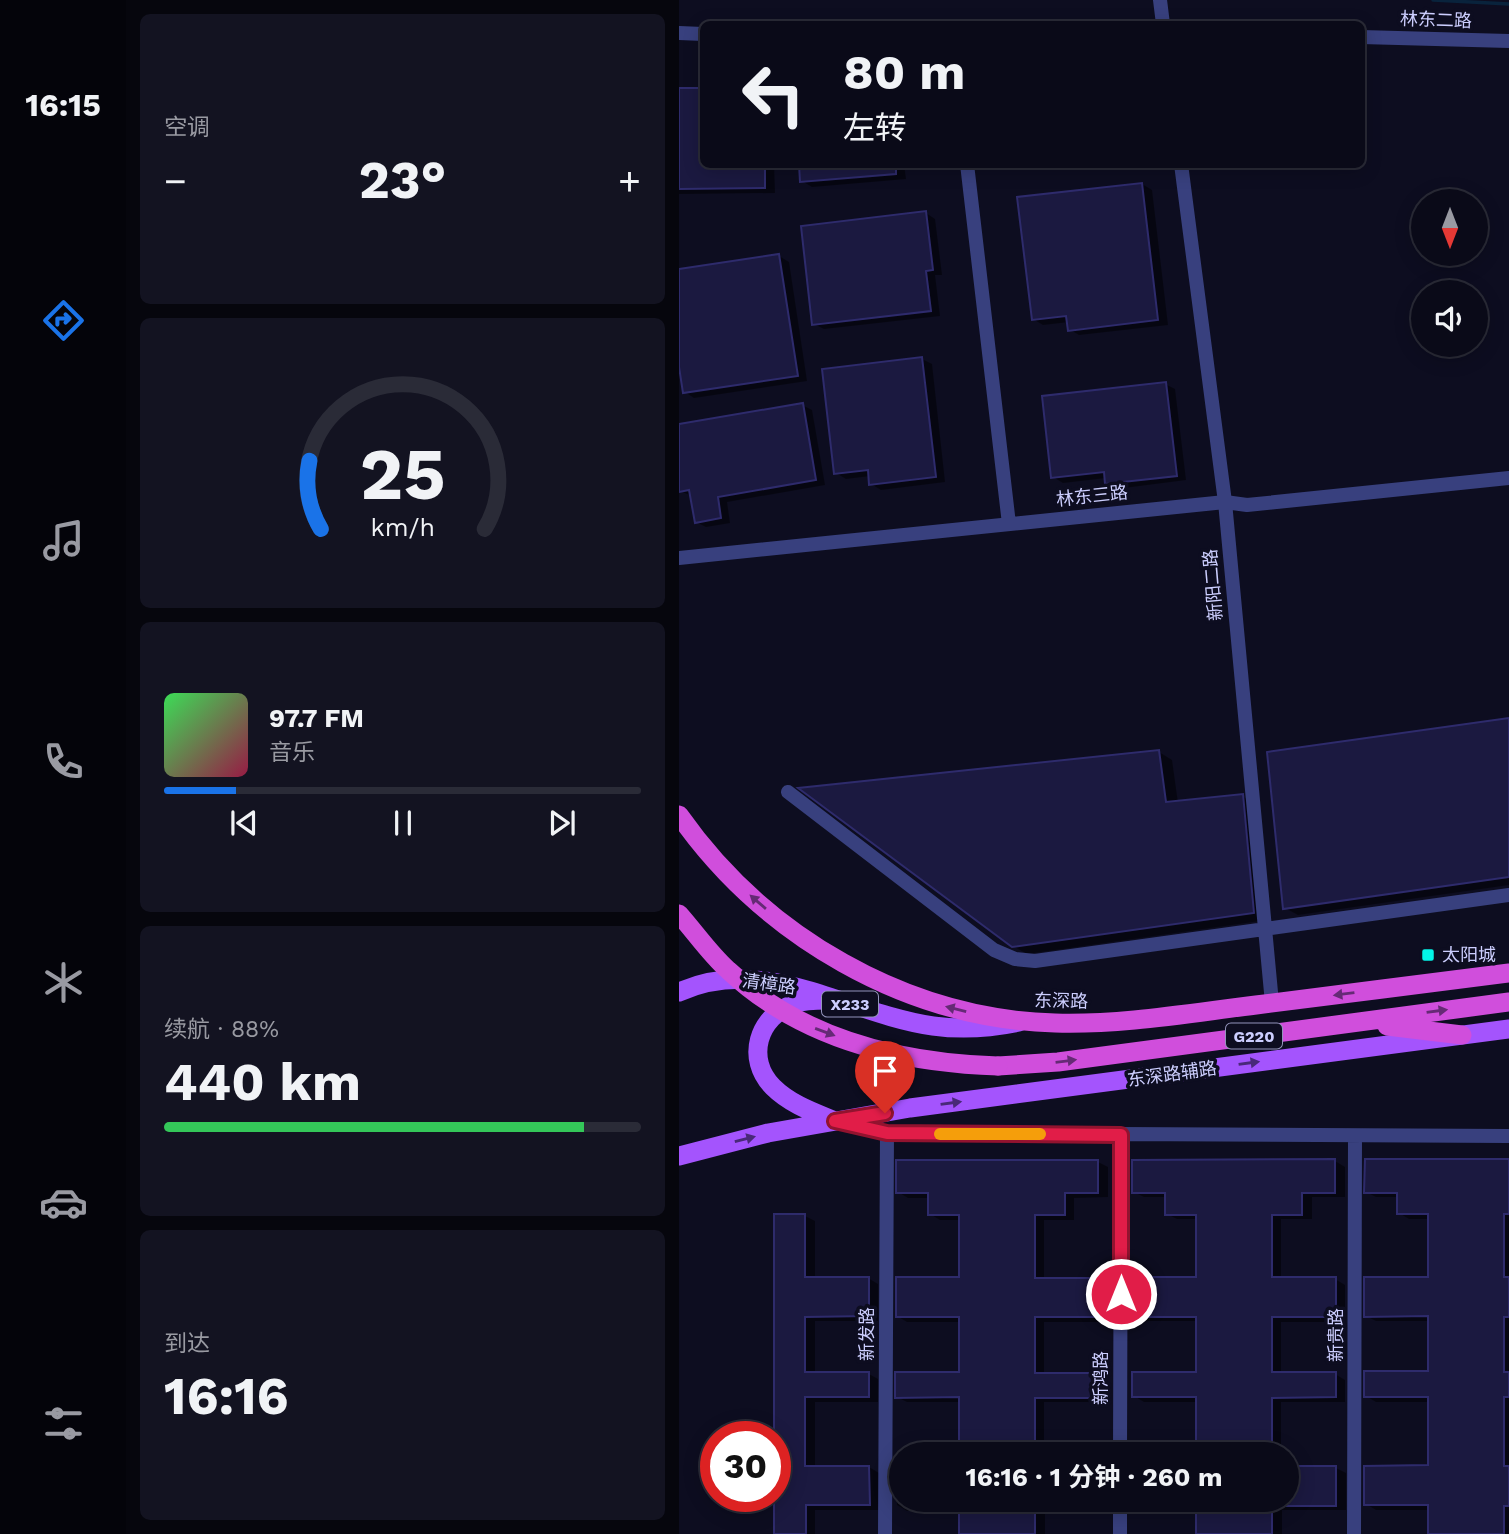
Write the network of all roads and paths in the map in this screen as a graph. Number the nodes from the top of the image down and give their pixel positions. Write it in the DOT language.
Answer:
graph roads {
  1 [pos="1160,0"];
  2 [pos="1163,21"];
  3 [pos="679,33"];
  4 [pos="700,34"];
  5 [pos="1365,37"];
  6 [pos="1509,41"];
  7 [pos="967,168"];
  8 [pos="1182,168"];
  9 [pos="1509,478"];
  10 [pos="1225,502"];
  11 [pos="1009,524"];
  12 [pos="679,558"];
  13 [pos="788,792"];
  14 [pos="679,815"];
  15 [pos="1509,895"];
  16 [pos="679,914"];
  17 [pos="1266,929"];
  18 [pos="1509,972"];
  19 [pos="679,992"];
  20 [pos="835,999"];
  21 [pos="1509,1002"];
  22 [pos="1272,1003"];
  23 [pos="1023,1021"];
  24 [pos="1358,1022"];
  25 [pos="1509,1029"];
  26 [pos="1462,1035"];
  27 [pos="835,1121"];
  28 [pos="887,1133"];
  29 [pos="1121,1135"];
  30 [pos="1356,1136"];
  31 [pos="1509,1136"];
  32 [pos="679,1156"];
  33 [pos="1120,1442"];
  34 [pos="1120,1512"];
  35 [pos="885,1534"];
  36 [pos="1120,1534"];
  37 [pos="1354,1534"];
  1 -- 2 [label="street"];
  3 -- 4 [label="street"];
  5 -- 6 [label="street, 林东二路"];
  7 -- 11 [label="street"];
  8 -- 10 [label="street, 新阳二路"];
  9 -- 10 [label="street, 林东三路"];
  10 -- 11 [label="street, 林东三路"];
  10 -- 17 [label="street, 新阳二路"];
  11 -- 12 [label="street, 林东三路"];
  13 -- 17 [label="street"];
  23 -- 14 [label="highway, 东深路 / G220, one-way"];
  15 -- 17 [label="street"];
  16 -- 24 [label="highway, G220, one-way, bridge"];
  17 -- 22 [label="street, 新阳二路"];
  18 -- 22 [label="highway, 东深路 / G220, one-way"];
  19 -- 20 [label="main road, 清樟路 / X233"];
  20 -- 23 [label="main road, 清樟路 / X233"];
  20 -- 27 [label="main road"];
  24 -- 21 [label="highway, G220, one-way"];
  22 -- 23 [label="highway, 东深路 / G220"];
  24 -- 26 [label="highway"];
  25 -- 26 [label="main road, 东深路辅路"];
  27 -- 26 [label="main road, 东深路辅路, one-way"];
  27 -- 28 [label="street"];
  32 -- 27 [label="main road, one-way"];
  28 -- 29 [label="street"];
  28 -- 35 [label="street, 新发路"];
  29 -- 30 [label="street"];
  29 -- 33 [label="street, 新鸿路"];
  30 -- 31 [label="street"];
  30 -- 37 [label="street, 新贵路"];
  34 -- 36 [label="street"];
}
